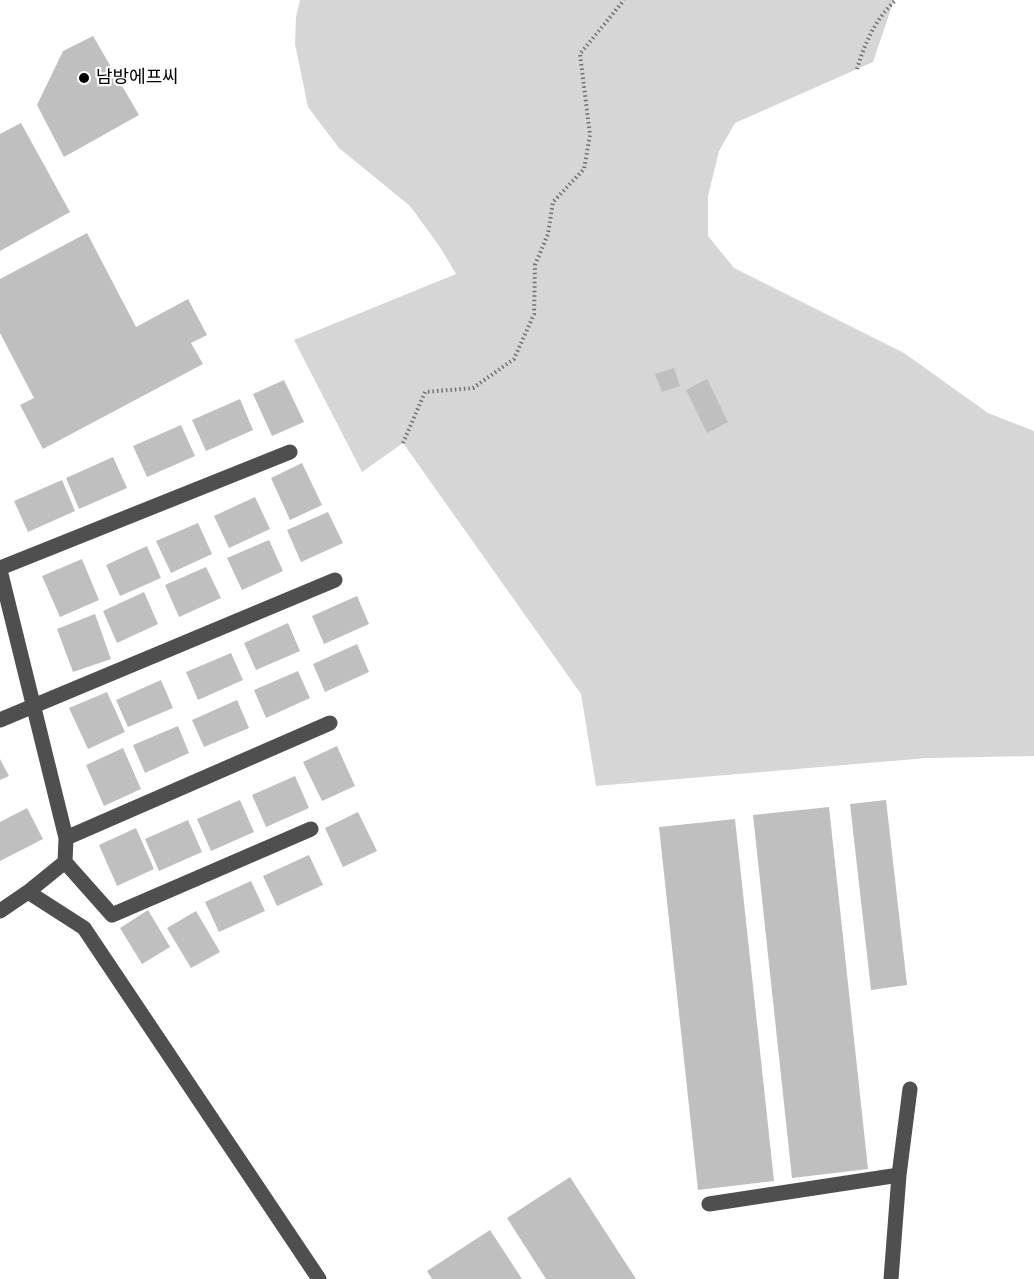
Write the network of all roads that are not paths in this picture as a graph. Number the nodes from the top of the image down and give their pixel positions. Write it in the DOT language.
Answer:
graph roads {
  1 [pos="290,452"];
  2 [pos="0,569"];
  3 [pos="335,580"];
  4 [pos="32,705"];
  5 [pos="0,720"];
  6 [pos="330,723"];
  7 [pos="311,829"];
  8 [pos="66,838"];
  9 [pos="65,862"];
  10 [pos="28,892"];
  11 [pos="0,911"];
  12 [pos="910,1089"];
  13 [pos="899,1175"];
  14 [pos="709,1204"];
  15 [pos="320,1279"];
  16 [pos="891,1279"];
  1 -- 2 [label="street"];
  2 -- 4 [label="street"];
  3 -- 4 [label="street"];
  4 -- 5 [label="street"];
  4 -- 8 [label="street"];
  6 -- 8 [label="street"];
  7 -- 9 [label="street"];
  8 -- 9 [label="street"];
  9 -- 10 [label="street"];
  10 -- 11 [label="street"];
  10 -- 15 [label="street"];
  12 -- 13 [label="street"];
  13 -- 14 [label="street"];
  13 -- 16 [label="street"];
}
